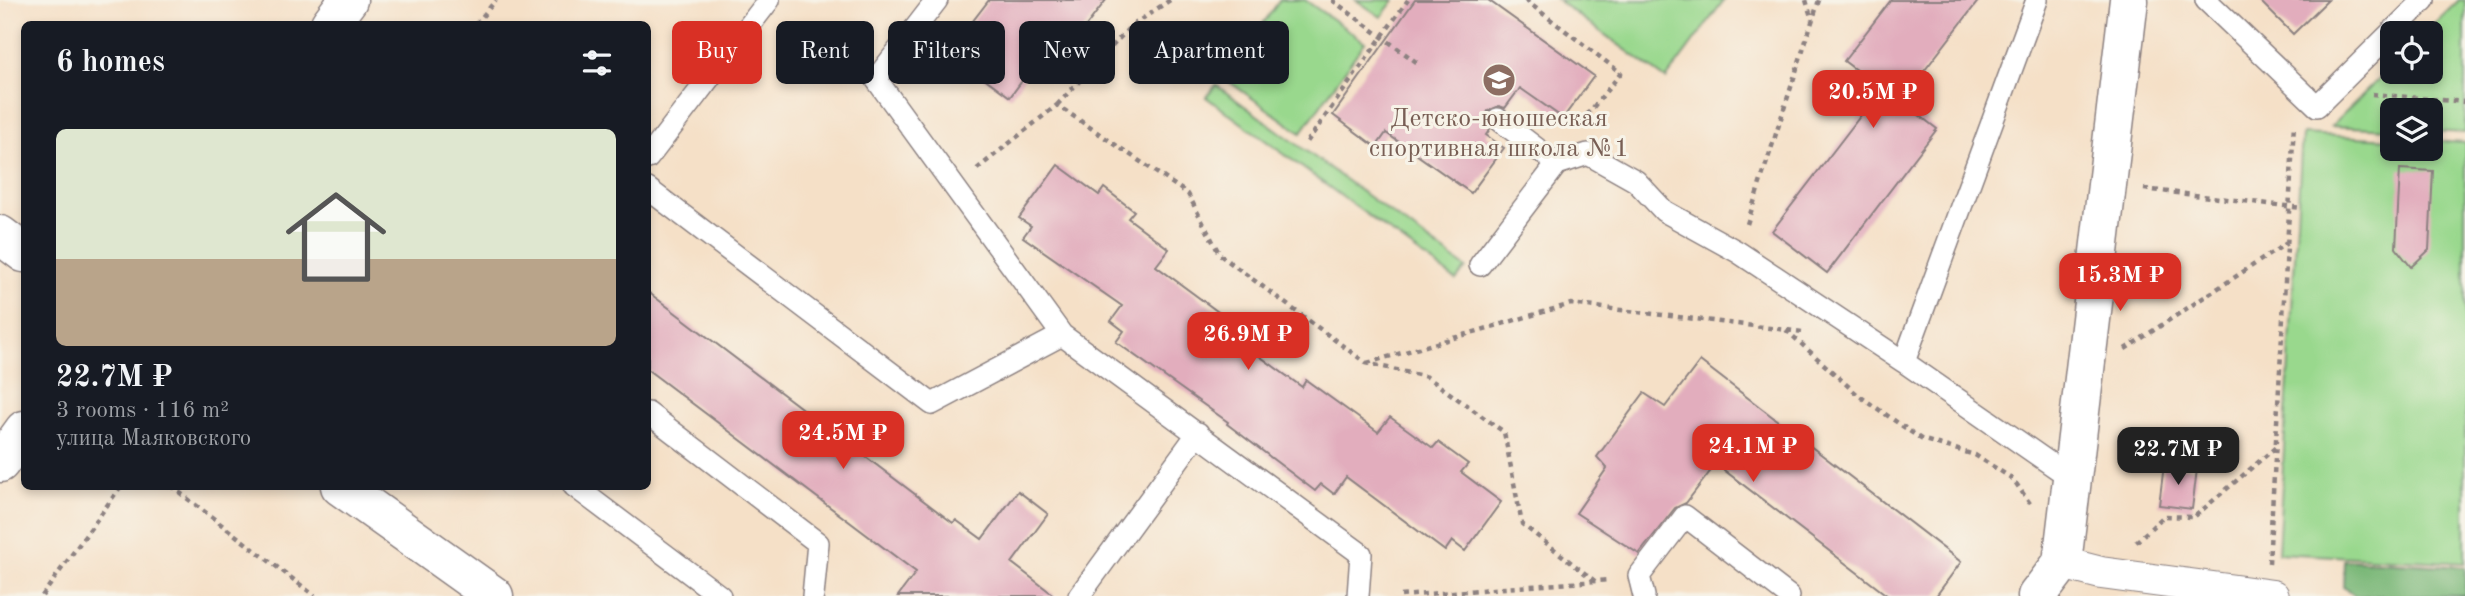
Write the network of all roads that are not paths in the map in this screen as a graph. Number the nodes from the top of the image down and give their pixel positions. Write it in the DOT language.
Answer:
graph roads {
  1 [pos="348,0"];
  2 [pos="769,0"];
  3 [pos="937,0"];
  4 [pos="2037,0"];
  5 [pos="2129,0"];
  6 [pos="2206,0"];
  7 [pos="2424,0"];
  8 [pos="332,21"];
  9 [pos="1498,119"];
  10 [pos="651,154"];
  11 [pos="1554,161"];
  12 [pos="651,191"];
  13 [pos="0,235"];
  14 [pos="21,251"];
  15 [pos="1480,265"];
  16 [pos="1062,335"];
  17 [pos="1904,362"];
  18 [pos="651,415"];
  19 [pos="1198,433"];
  20 [pos="21,434"];
  21 [pos="0,463"];
  22 [pos="2071,478"];
  23 [pos="347,490"];
  24 [pos="579,490"];
  25 [pos="2062,563"];
  26 [pos="1642,586"];
  27 [pos="2268,595"];
  28 [pos="494,596"];
  29 [pos="719,596"];
  30 [pos="813,596"];
  31 [pos="1079,596"];
  32 [pos="1358,596"];
  33 [pos="1789,596"];
  34 [pos="2037,596"];
  35 [pos="2273,596"];
  1 -- 8 [label="street"];
  2 -- 10 [label="lane"];
  3 -- 16 [label="lane"];
  4 -- 17 [label="lane"];
  5 -- 22 [label="street"];
  6 -- 7 [label="lane"];
  9 -- 11 [label="lane"];
  11 -- 15 [label="lane"];
  11 -- 17 [label="lane"];
  12 -- 16 [label="lane"];
  13 -- 14 [label="street"];
  16 -- 19 [label="lane"];
  17 -- 22 [label="lane"];
  18 -- 30 [label="lane"];
  19 -- 31 [label="lane"];
  19 -- 32 [label="lane"];
  20 -- 21 [label="street"];
  22 -- 25 [label="street"];
  23 -- 28 [label="street"];
  24 -- 29 [label="lane"];
  25 -- 27 [label="street"];
  25 -- 34 [label="street"];
  26 -- 33 [label="lane"];
  27 -- 35 [label="street"];
}
